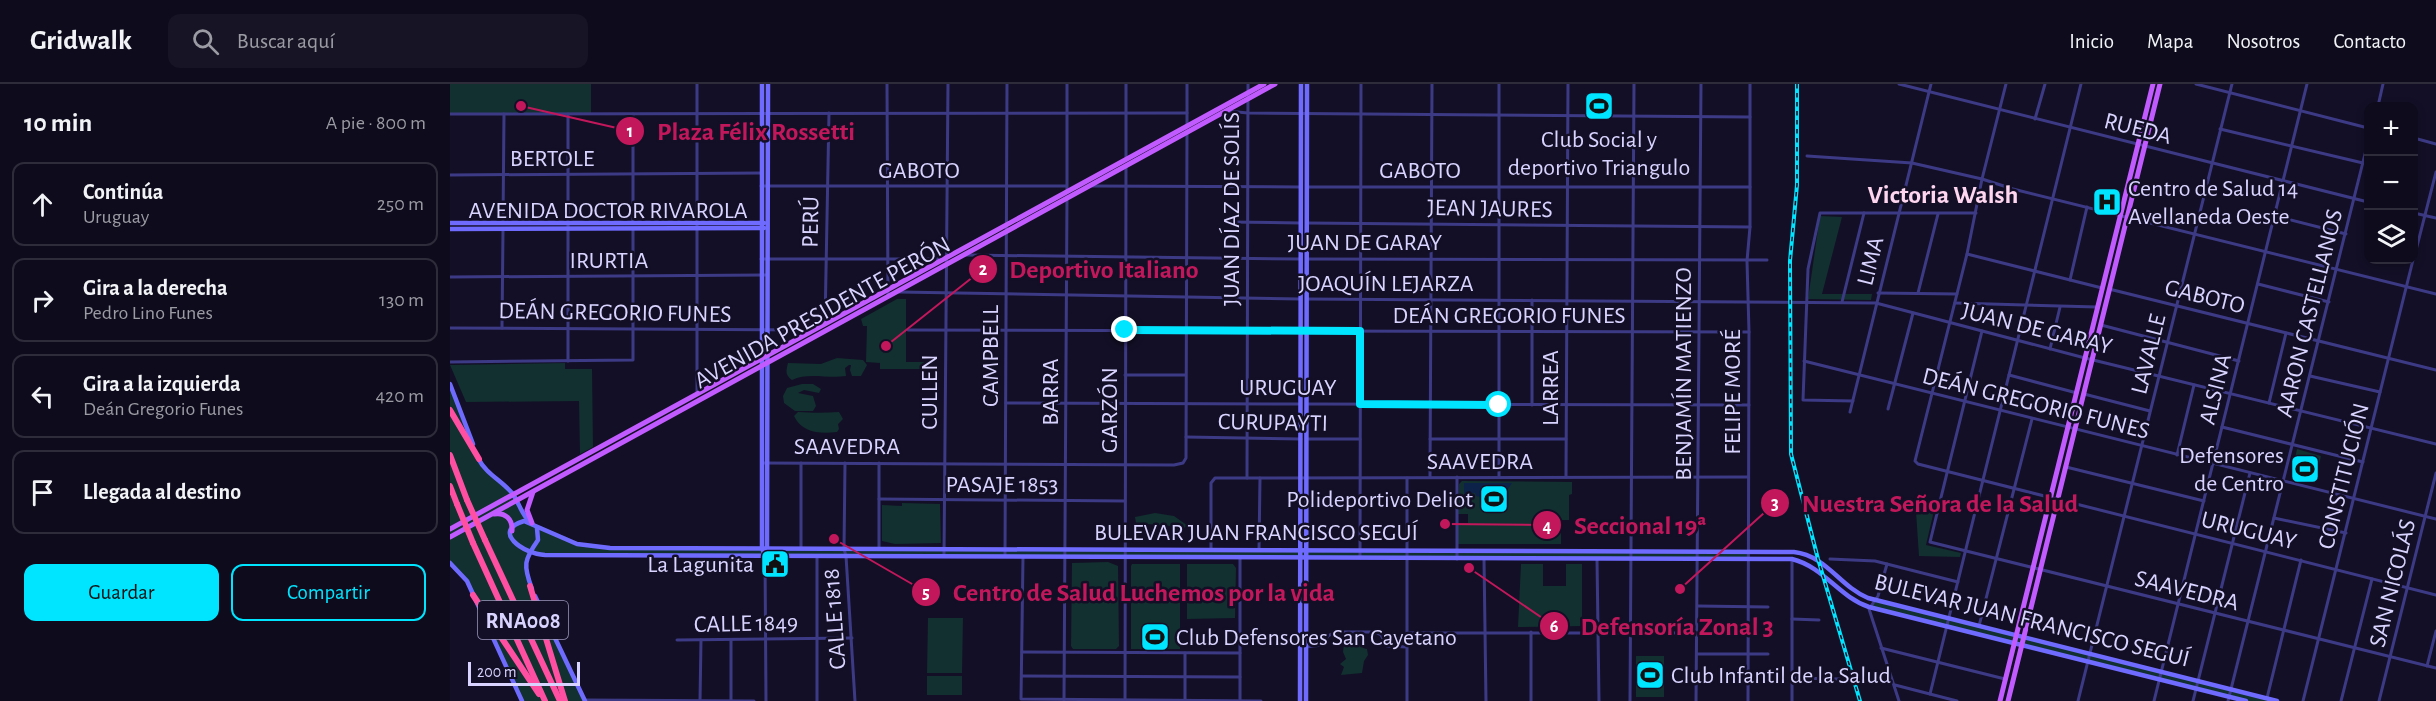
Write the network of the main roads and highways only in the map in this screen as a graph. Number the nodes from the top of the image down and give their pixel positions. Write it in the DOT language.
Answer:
graph roads {
  1 [pos="762,84"];
  2 [pos="768,84"];
  3 [pos="1264,84"];
  4 [pos="1275,84"];
  5 [pos="1301,84"];
  6 [pos="1307,84"];
  7 [pos="2153,84"];
  8 [pos="2160,84"];
  9 [pos="1248,96"];
  10 [pos="765,113"];
  11 [pos="1187,129"];
  12 [pos="2141,146"];
  13 [pos="1126,162"];
  14 [pos="764,186"];
  15 [pos="1067,192"];
  16 [pos="2124,217"];
  17 [pos="450,224"];
  18 [pos="503,226"];
  19 [pos="764,226"];
  20 [pos="1007,228"];
  21 [pos="450,229"];
  22 [pos="946,262"];
  23 [pos="888,294"];
  24 [pos="825,328"];
  25 [pos="765,361"];
  26 [pos="450,384"];
  27 [pos="697,398"];
  28 [pos="450,410"];
  29 [pos="450,455"];
  30 [pos="479,459"];
  31 [pos="450,486"];
  32 [pos="534,491"];
  33 [pos="512,494"];
  34 [pos="516,500"];
  35 [pos="490,515"];
  36 [pos="533,524"];
  37 [pos="450,529"];
  38 [pos="512,531"];
  39 [pos="450,537"];
  40 [pos="764,548"];
  41 [pos="530,550"];
  42 [pos="1301,550"];
  43 [pos="1307,550"];
  44 [pos="765,556"];
  45 [pos="1301,558"];
  46 [pos="1307,558"];
  47 [pos="450,563"];
  48 [pos="530,586"];
  49 [pos="473,595"];
  50 [pos="2016,635"];
  51 [pos="2024,637"];
  52 [pos="2014,643"];
  53 [pos="2022,645"];
  54 [pos="2229,699"];
  55 [pos="585,700"];
  56 [pos="522,701"];
  57 [pos="544,701"];
  58 [pos="560,701"];
  59 [pos="565,701"];
  60 [pos="1300,701"];
  61 [pos="1306,701"];
  62 [pos="2000,701"];
  63 [pos="2008,701"];
  64 [pos="2246,701"];
  65 [pos="2277,701"];
  1 -- 10 [label="main road"];
  2 -- 10 [label="main road"];
  3 -- 9 [label="main road, AVENIDA PRESIDENTE PERÓN"];
  4 -- 9 [label="main road, AVENIDA PRESIDENTE PERÓN"];
  5 -- 42 [label="main road"];
  6 -- 43 [label="main road"];
  7 -- 12 [label="main road"];
  8 -- 12 [label="main road"];
  9 -- 11 [label="main road, AVENIDA PRESIDENTE PERÓN"];
  9 -- 11 [label="main road, AVENIDA PRESIDENTE PERÓN"];
  10 -- 14 [label="main road"];
  10 -- 14 [label="main road"];
  11 -- 13 [label="main road, AVENIDA PRESIDENTE PERÓN"];
  12 -- 16 [label="main road"];
  13 -- 15 [label="main road, AVENIDA PRESIDENTE PERÓN"];
  13 -- 15 [label="main road, AVENIDA PRESIDENTE PERÓN"];
  14 -- 19 [label="main road"];
  15 -- 20 [label="main road, AVENIDA PRESIDENTE PERÓN"];
  16 -- 50 [label="main road"];
  16 -- 51 [label="main road"];
  17 -- 18 [label="main road, AVENIDA DOCTOR RIVAROLA"];
  18 -- 19 [label="main road, AVENIDA DOCTOR RIVAROLA"];
  18 -- 21 [label="main road, AVENIDA DOCTOR RIVAROLA"];
  19 -- 25 [label="main road"];
  20 -- 22 [label="main road, AVENIDA PRESIDENTE PERÓN"];
  20 -- 22 [label="main road, AVENIDA PRESIDENTE PERÓN"];
  22 -- 23 [label="main road, AVENIDA PRESIDENTE PERÓN"];
  22 -- 23 [label="main road, AVENIDA PRESIDENTE PERÓN"];
  23 -- 24 [label="main road, AVENIDA PRESIDENTE PERÓN"];
  24 -- 25 [label="main road, AVENIDA PRESIDENTE PERÓN"];
  24 -- 25 [label="main road, AVENIDA PRESIDENTE PERÓN"];
  25 -- 27 [label="main road, AVENIDA PRESIDENTE PERÓN"];
  25 -- 40 [label="main road"];
  26 -- 30 [label="main road"];
  27 -- 32 [label="main road, AVENIDA PRESIDENTE PERÓN"];
  27 -- 33 [label="main road, AVENIDA PRESIDENTE PERÓN"];
  28 -- 30 [label="highway"];
  29 -- 58 [label="highway, RNA008, bridge"];
  30 -- 33 [label="main road"];
  31 -- 57 [label="highway, RNA008, bridge"];
  32 -- 34 [label="main road, AVENIDA PRESIDENTE PERÓN"];
  32 -- 36 [label="main road"];
  33 -- 34 [label="main road"];
  33 -- 37 [label="main road, AVENIDA PRESIDENTE PERÓN"];
  34 -- 35 [label="main road, AVENIDA PRESIDENTE PERÓN"];
  34 -- 36 [label="main road"];
  35 -- 38 [label="main road"];
  35 -- 39 [label="main road, AVENIDA PRESIDENTE PERÓN"];
  36 -- 38 [label="main road"];
  36 -- 40 [label="main road, BULEVAR JUAN FRANCISCO SEGUÍ"];
  36 -- 41 [label="main road"];
  38 -- 41 [label="main road, BULEVAR JUAN FRANCISCO SEGUÍ"];
  40 -- 42 [label="main road, BULEVAR JUAN FRANCISCO SEGUÍ"];
  40 -- 44 [label="main road"];
  41 -- 44 [label="main road, BULEVAR JUAN FRANCISCO SEGUÍ"];
  41 -- 48 [label="main road"];
  42 -- 43 [label="main road, BULEVAR JUAN FRANCISCO SEGUÍ"];
  42 -- 45 [label="main road"];
  43 -- 46 [label="main road"];
  43 -- 50 [label="main road, BULEVAR JUAN FRANCISCO SEGUÍ"];
  44 -- 45 [label="main road, BULEVAR JUAN FRANCISCO SEGUÍ"];
  45 -- 46 [label="main road, BULEVAR JUAN FRANCISCO SEGUÍ"];
  45 -- 60 [label="main road"];
  46 -- 52 [label="main road, BULEVAR JUAN FRANCISCO SEGUÍ"];
  46 -- 61 [label="main road"];
  47 -- 49 [label="main road"];
  48 -- 55 [label="main road"];
  48 -- 59 [label="highway, RNA008"];
  49 -- 56 [label="main road"];
  49 -- 57 [label="highway"];
  50 -- 51 [label="main road, BULEVAR JUAN FRANCISCO SEGUÍ"];
  50 -- 52 [label="main road"];
  51 -- 53 [label="main road"];
  51 -- 65 [label="main road, BULEVAR JUAN FRANCISCO SEGUÍ"];
  52 -- 53 [label="main road, BULEVAR JUAN FRANCISCO SEGUÍ"];
  52 -- 62 [label="main road"];
  53 -- 54 [label="main road, BULEVAR JUAN FRANCISCO SEGUÍ"];
  53 -- 63 [label="main road"];
  54 -- 64 [label="main road, BULEVAR JUAN FRANCISCO SEGUÍ"];
}
